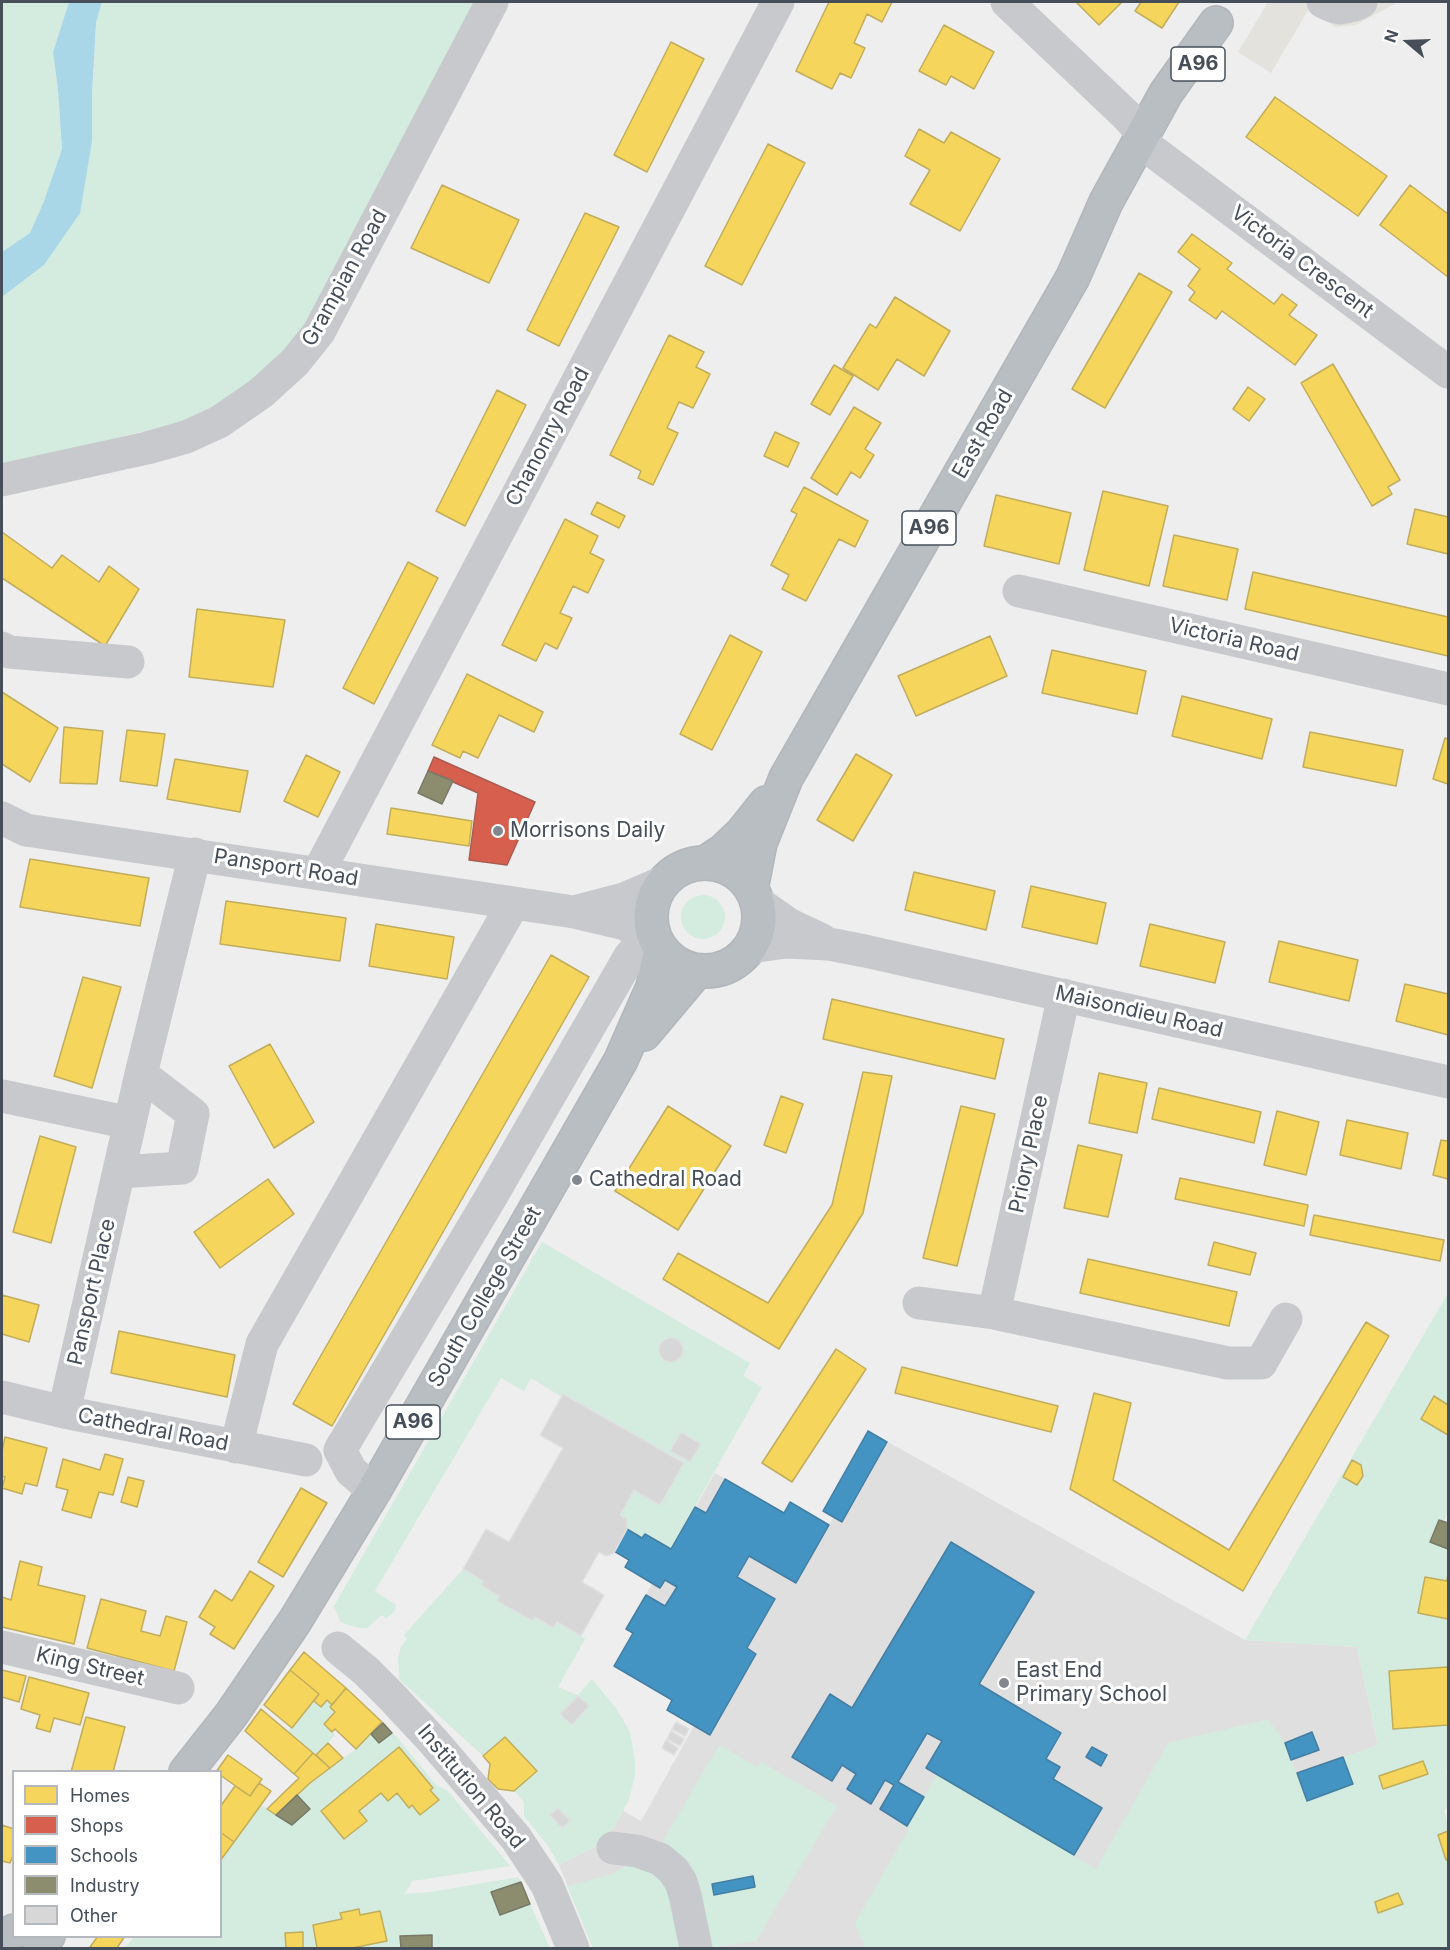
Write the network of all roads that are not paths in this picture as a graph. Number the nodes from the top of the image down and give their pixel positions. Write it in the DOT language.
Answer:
graph roads {
  1 [pos="492,2"];
  2 [pos="778,2"];
  3 [pos="1007,2"];
  4 [pos="1323,2"];
  5 [pos="1361,2"];
  6 [pos="1222,12"];
  7 [pos="1148,143"];
  8 [pos="1449,372"];
  9 [pos="2,480"];
  10 [pos="1019,591"];
  11 [pos="2,648"];
  12 [pos="128,662"];
  13 [pos="1449,689"];
  14 [pos="786,778"];
  15 [pos="2,818"];
  16 [pos="195,854"];
  17 [pos="705,863"];
  18 [pos="318,873"];
  19 [pos="664,882"];
  20 [pos="754,895"];
  21 [pos="513,904"];
  22 [pos="574,912"];
  23 [pos="655,943"];
  24 [pos="829,944"];
  25 [pos="751,946"];
  26 [pos="697,971"];
  27 [pos="1064,995"];
  28 [pos="621,1060"];
  29 [pos="141,1074"];
  30 [pos="1449,1082"];
  31 [pos="2,1096"];
  32 [pos="130,1123"];
  33 [pos="119,1172"];
  34 [pos="919,1303"];
  35 [pos="994,1313"];
  36 [pos="1286,1319"];
  37 [pos="2,1396"];
  38 [pos="64,1412"];
  39 [pos="236,1447"];
  40 [pos="306,1460"];
  41 [pos="374,1491"];
  42 [pos="2,1647"];
  43 [pos="338,1648"];
  44 [pos="178,1688"];
  45 [pos="188,1770"];
  46 [pos="613,1848"];
  47 [pos="573,1948"];
  48 [pos="696,1948"];
  1 -- 9 [label="street, Grampian Road"];
  2 -- 18 [label="street, Chanonry Road"];
  3 -- 7 [label="street, Victoria Crescent"];
  4 -- 5 [label="street"];
  6 -- 7 [label="highway, A96"];
  7 -- 8 [label="street, Victoria Crescent"];
  7 -- 14 [label="highway, East Road / A96"];
  10 -- 13 [label="street, Victoria Road"];
  11 -- 12 [label="street"];
  14 -- 17 [label="highway, A96"];
  14 -- 20 [label="highway, A96"];
  15 -- 16 [label="street, Pansport Road"];
  16 -- 18 [label="street, Pansport Road"];
  16 -- 29 [label="street, Pansport Place"];
  17 -- 19 [label="highway, A96"];
  17 -- 20 [label="highway"];
  18 -- 21 [label="street, Pansport Road"];
  19 -- 22 [label="street"];
  19 -- 23 [label="highway, A96"];
  20 -- 24 [label="street"];
  20 -- 25 [label="highway, A96"];
  21 -- 22 [label="street, Pansport Road"];
  21 -- 39 [label="street"];
  22 -- 23 [label="street, Pansport Road"];
  23 -- 26 [label="highway"];
  23 -- 28 [label="highway, A96"];
  23 -- 41 [label="street"];
  24 -- 25 [label="street"];
  24 -- 27 [label="street, Maisondieu Road"];
  25 -- 26 [label="highway"];
  26 -- 28 [label="highway, A96"];
  27 -- 30 [label="street, Maisondieu Road"];
  27 -- 35 [label="street, Priory Place"];
  28 -- 41 [label="highway, South College Street / A96"];
  29 -- 32 [label="street, Pansport Place"];
  29 -- 33 [label="street"];
  31 -- 32 [label="street"];
  32 -- 33 [label="street, Pansport Place"];
  33 -- 38 [label="street, Pansport Place"];
  34 -- 35 [label="street"];
  35 -- 36 [label="street"];
  37 -- 38 [label="street, Cathedral Road"];
  38 -- 39 [label="street, Cathedral Road"];
  39 -- 40 [label="street, Cathedral Road"];
  41 -- 45 [label="highway, South College Street / A96"];
  42 -- 44 [label="street, King Street"];
  43 -- 47 [label="street, Institution Road"];
  46 -- 48 [label="street"];
}
